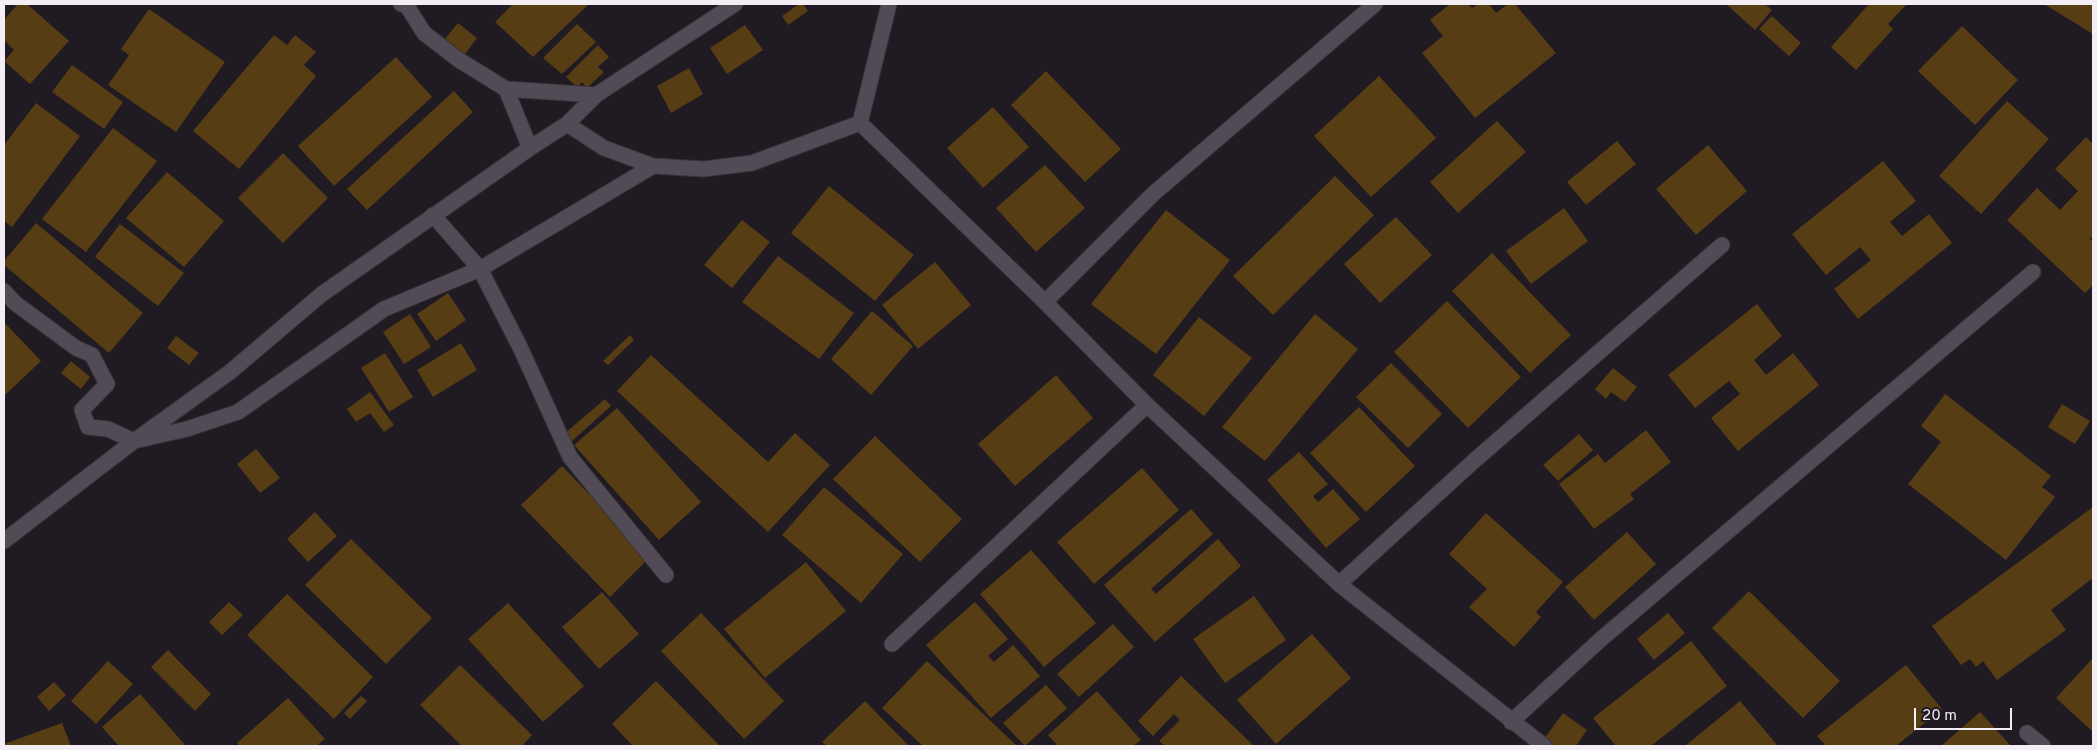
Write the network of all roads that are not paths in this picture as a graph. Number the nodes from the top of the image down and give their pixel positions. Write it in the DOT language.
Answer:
graph roads {
  1 [pos="401,4"];
  2 [pos="735,4"];
  3 [pos="889,4"];
  4 [pos="1375,4"];
  5 [pos="506,89"];
  6 [pos="596,95"];
  7 [pos="860,123"];
  8 [pos="567,124"];
  9 [pos="530,148"];
  10 [pos="654,166"];
  11 [pos="433,216"];
  12 [pos="1722,245"];
  13 [pos="480,269"];
  14 [pos="2032,272"];
  15 [pos="4,291"];
  16 [pos="1045,302"];
  17 [pos="1147,405"];
  18 [pos="134,441"];
  19 [pos="4,540"];
  20 [pos="666,575"];
  21 [pos="1339,584"];
  22 [pos="892,644"];
  23 [pos="1511,722"];
  24 [pos="2027,733"];
  25 [pos="1544,746"];
  26 [pos="2043,746"];
  1 -- 5 [label="street"];
  2 -- 6 [label="street"];
  3 -- 7 [label="street"];
  4 -- 16 [label="street"];
  5 -- 6 [label="street"];
  5 -- 9 [label="street"];
  6 -- 8 [label="street"];
  7 -- 10 [label="street"];
  7 -- 16 [label="street"];
  8 -- 9 [label="street"];
  8 -- 10 [label="street"];
  9 -- 11 [label="street"];
  10 -- 13 [label="street"];
  11 -- 13 [label="street"];
  11 -- 18 [label="street"];
  12 -- 21 [label="street"];
  13 -- 18 [label="street"];
  13 -- 20 [label="street"];
  14 -- 23 [label="street"];
  15 -- 18 [label="street"];
  16 -- 17 [label="street"];
  17 -- 21 [label="street"];
  17 -- 22 [label="street"];
  18 -- 19 [label="street"];
  21 -- 23 [label="street"];
  23 -- 25 [label="street"];
  24 -- 26 [label="street"];
}
